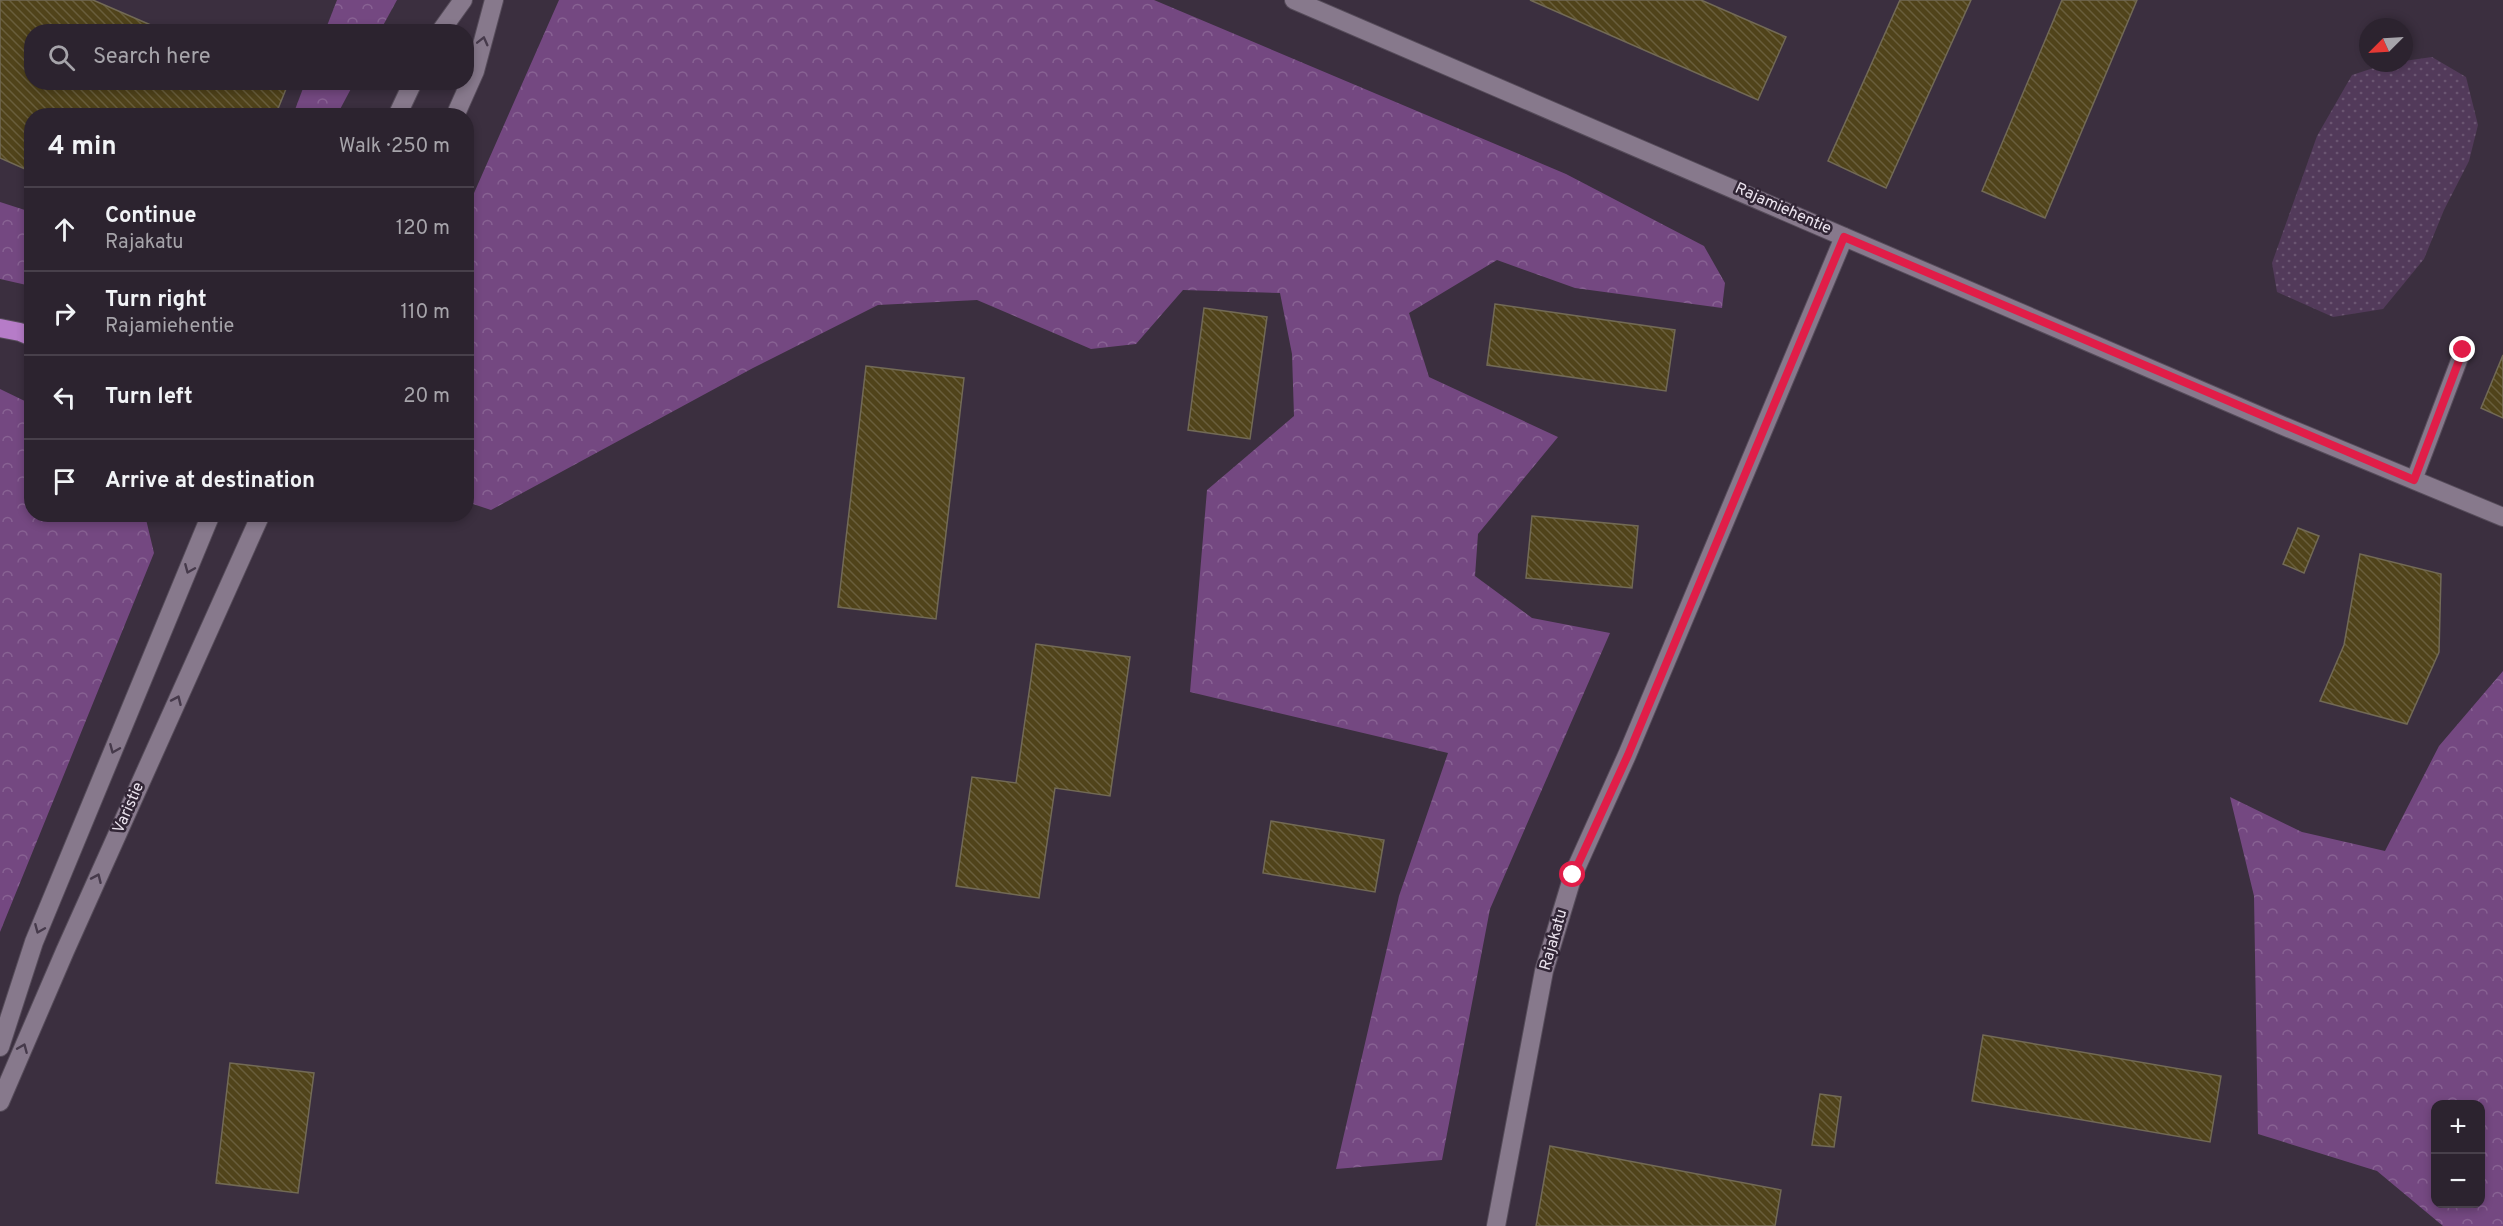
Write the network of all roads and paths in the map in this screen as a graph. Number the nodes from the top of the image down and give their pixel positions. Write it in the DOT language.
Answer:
graph roads {
  1 [pos="463,0"];
  2 [pos="494,0"];
  3 [pos="1294,0"];
  4 [pos="446,24"];
  5 [pos="474,75"];
  6 [pos="410,90"];
  7 [pos="467,90"];
  8 [pos="402,108"];
  9 [pos="459,108"];
  10 [pos="1844,237"];
  11 [pos="0,328"];
  12 [pos="24,335"];
  13 [pos="2463,350"];
  14 [pos="2414,480"];
  15 [pos="2503,517"];
  16 [pos="208,522"];
  17 [pos="257,522"];
  18 [pos="0,1047"];
  19 [pos="0,1102"];
  20 [pos="1496,1226"];
  1 -- 4 [label="street"];
  5 -- 2 [label="street, one-way"];
  3 -- 10 [label="street, Rajamiehentie"];
  6 -- 8 [label="street"];
  9 -- 7 [label="street, one-way"];
  10 -- 14 [label="street, Rajamiehentie"];
  10 -- 20 [label="street, Rajakatu"];
  11 -- 12 [label="highway"];
  13 -- 14 [label="lane"];
  14 -- 15 [label="street, Rajamiehentie"];
  16 -- 18 [label="street, one-way"];
  19 -- 17 [label="street, Varistie, one-way"];
}
